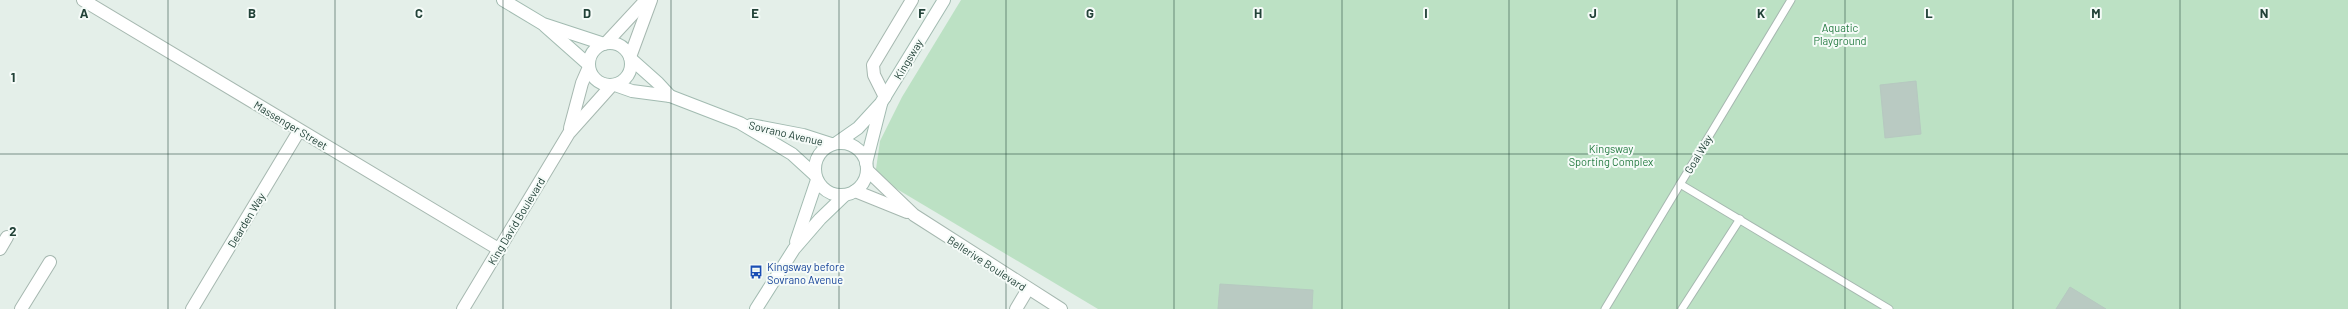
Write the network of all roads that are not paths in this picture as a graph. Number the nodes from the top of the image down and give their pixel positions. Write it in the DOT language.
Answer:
graph roads {
  1 [pos="83,0"];
  2 [pos="503,0"];
  3 [pos="646,0"];
  4 [pos="651,0"];
  5 [pos="912,0"];
  6 [pos="944,0"];
  7 [pos="1791,0"];
  8 [pos="543,24"];
  9 [pos="605,43"];
  10 [pos="630,58"];
  11 [pos="589,66"];
  12 [pos="613,85"];
  13 [pos="670,96"];
  14 [pos="883,100"];
  15 [pos="740,123"];
  16 [pos="300,131"];
  17 [pos="569,133"];
  18 [pos="835,143"];
  19 [pos="867,167"];
  20 [pos="816,178"];
  21 [pos="1680,184"];
  22 [pos="850,193"];
  23 [pos="914,215"];
  24 [pos="1740,219"];
  25 [pos="7,237"];
  26 [pos="0,249"];
  27 [pos="794,249"];
  28 [pos="500,250"];
  29 [pos="50,262"];
  30 [pos="1028,289"];
  31 [pos="21,309"];
  32 [pos="192,309"];
  33 [pos="463,309"];
  34 [pos="756,309"];
  35 [pos="1016,309"];
  36 [pos="1061,309"];
  37 [pos="1605,309"];
  38 [pos="1682,309"];
  39 [pos="1889,309"];
  1 -- 16 [label="street, Massenger Street"];
  2 -- 8 [label="street"];
  3 -- 9 [label="street"];
  4 -- 10 [label="street"];
  5 -- 14 [label="street, Kingsway"];
  6 -- 14 [label="street, Kingsway"];
  7 -- 21 [label="lane, Goal Way"];
  8 -- 9 [label="street"];
  8 -- 11 [label="street"];
  9 -- 10 [label="street"];
  9 -- 11 [label="street"];
  10 -- 12 [label="street"];
  10 -- 13 [label="street, Sovrano Avenue"];
  11 -- 12 [label="street"];
  11 -- 17 [label="street, King David Boulevard"];
  12 -- 13 [label="street, Sovrano Avenue"];
  12 -- 17 [label="street, King David Boulevard"];
  13 -- 15 [label="street, Sovrano Avenue"];
  14 -- 18 [label="street, Kingsway"];
  14 -- 19 [label="street, Kingsway"];
  15 -- 18 [label="street, Sovrano Avenue"];
  15 -- 20 [label="street, Sovrano Avenue"];
  16 -- 28 [label="street, Massenger Street"];
  16 -- 32 [label="street, Dearden Way"];
  17 -- 28 [label="street, King David Boulevard"];
  18 -- 19 [label="street"];
  18 -- 20 [label="street, Kingsway"];
  19 -- 22 [label="street, Kingsway"];
  19 -- 23 [label="street, Bellerive Boulevard"];
  20 -- 22 [label="street"];
  20 -- 27 [label="street, Kingsway"];
  21 -- 24 [label="lane"];
  21 -- 37 [label="lane, Goal Way"];
  22 -- 23 [label="street, Bellerive Boulevard"];
  22 -- 27 [label="street, Kingsway"];
  23 -- 30 [label="street, Bellerive Boulevard"];
  24 -- 38 [label="lane"];
  24 -- 39 [label="lane"];
  25 -- 26 [label="street"];
  27 -- 34 [label="street, Kingsway"];
  28 -- 33 [label="street, King David Boulevard"];
  29 -- 31 [label="street"];
  30 -- 35 [label="street"];
  30 -- 36 [label="street, Bellerive Boulevard"];
}
